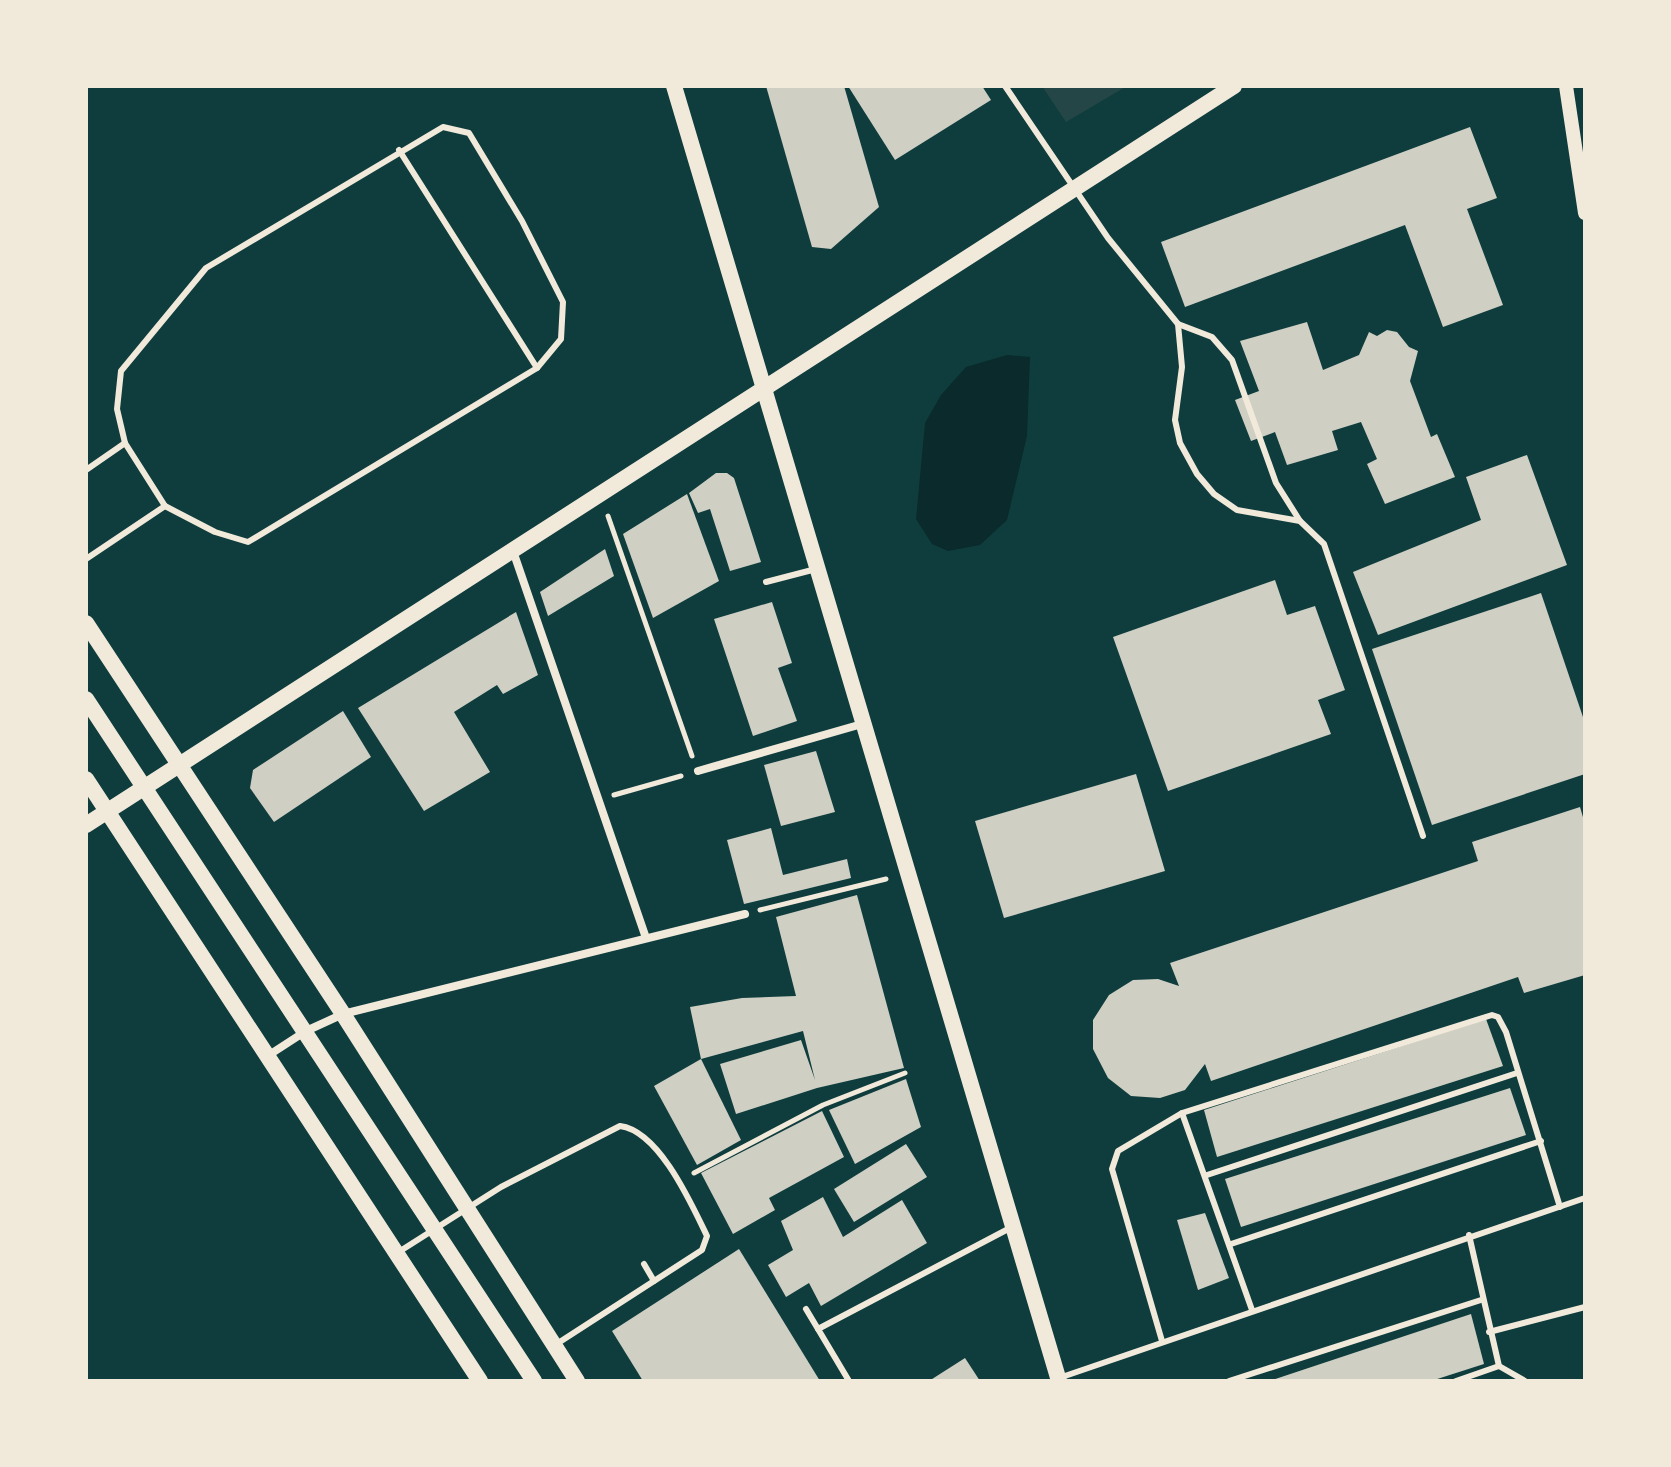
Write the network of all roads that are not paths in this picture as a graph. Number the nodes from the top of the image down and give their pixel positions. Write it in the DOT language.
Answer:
graph roads {
  1 [pos="674,86"];
  2 [pos="1005,86"];
  3 [pos="1234,86"];
  4 [pos="1566,86"];
  5 [pos="399,150"];
  6 [pos="1074,189"];
  7 [pos="1585,213"];
  8 [pos="1178,324"];
  9 [pos="537,368"];
  10 [pos="764,392"];
  11 [pos="125,443"];
  12 [pos="86,470"];
  13 [pos="165,506"];
  14 [pos="1300,521"];
  15 [pos="513,551"];
  16 [pos="86,559"];
  17 [pos="816,569"];
  18 [pos="766,582"];
  19 [pos="86,623"];
  20 [pos="86,699"];
  21 [pos="862,724"];
  22 [pos="179,763"];
  23 [pos="698,771"];
  24 [pos="86,779"];
  25 [pos="143,786"];
  26 [pos="107,811"];
  27 [pos="86,825"];
  28 [pos="1423,836"];
  29 [pos="745,914"];
  30 [pos="646,938"];
  31 [pos="343,1014"];
  32 [pos="306,1031"];
  33 [pos="269,1055"];
  34 [pos="1517,1073"];
  35 [pos="1182,1113"];
  36 [pos="1541,1141"];
  37 [pos="573,1150"];
  38 [pos="578,1159"];
  39 [pos="1207,1175"];
  40 [pos="1585,1198"];
  41 [pos="1560,1207"];
  42 [pos="467,1209"];
  43 [pos="1012,1227"];
  44 [pos="435,1229"];
  45 [pos="1469,1235"];
  46 [pos="1231,1244"];
  47 [pos="397,1253"];
  48 [pos="644,1264"];
  49 [pos="654,1281"];
  50 [pos="1481,1300"];
  51 [pos="1585,1307"];
  52 [pos="806,1309"];
  53 [pos="1252,1310"];
  54 [pos="818,1329"];
  55 [pos="1489,1332"];
  56 [pos="1162,1341"];
  57 [pos="555,1346"];
  58 [pos="1499,1366"];
  59 [pos="1059,1380"];
  60 [pos="480,1381"];
  61 [pos="534,1381"];
  62 [pos="577,1381"];
  63 [pos="849,1381"];
  64 [pos="1229,1381"];
  65 [pos="1456,1381"];
  66 [pos="1525,1381"];
  1 -- 10 [label="main road"];
  2 -- 6 [label="lane"];
  3 -- 6 [label="main road"];
  4 -- 7 [label="street"];
  5 -- 9 [label="lane"];
  5 -- 9 [label="lane"];
  5 -- 11 [label="lane"];
  6 -- 8 [label="lane"];
  6 -- 10 [label="main road"];
  8 -- 14 [label="lane"];
  8 -- 14 [label="lane"];
  9 -- 13 [label="lane"];
  10 -- 15 [label="main road"];
  10 -- 17 [label="main road"];
  11 -- 12 [label="lane"];
  11 -- 13 [label="lane"];
  13 -- 16 [label="lane"];
  14 -- 28 [label="lane"];
  15 -- 22 [label="main road"];
  15 -- 30 [label="street"];
  17 -- 18 [label="lane"];
  17 -- 21 [label="main road"];
  19 -- 22 [label="main road"];
  20 -- 25 [label="main road"];
  21 -- 23 [label="street"];
  21 -- 43 [label="main road"];
  22 -- 25 [label="main road"];
  22 -- 31 [label="main road"];
  24 -- 26 [label="main road"];
  25 -- 26 [label="main road"];
  25 -- 32 [label="main road"];
  26 -- 27 [label="main road"];
  26 -- 33 [label="main road"];
  29 -- 30 [label="street"];
  30 -- 31 [label="street"];
  31 -- 32 [label="street"];
  31 -- 42 [label="main road"];
  32 -- 33 [label="street"];
  32 -- 44 [label="main road"];
  33 -- 47 [label="main road"];
  34 -- 35 [label="lane"];
  34 -- 36 [label="lane"];
  34 -- 39 [label="lane"];
  35 -- 39 [label="lane"];
  35 -- 56 [label="lane"];
  36 -- 41 [label="lane"];
  36 -- 46 [label="lane"];
  37 -- 38 [label="lane"];
  37 -- 42 [label="lane"];
  37 -- 49 [label="lane"];
  39 -- 46 [label="lane"];
  40 -- 41 [label="lane"];
  41 -- 45 [label="lane"];
  42 -- 44 [label="lane"];
  42 -- 57 [label="main road"];
  43 -- 54 [label="lane"];
  43 -- 59 [label="main road"];
  44 -- 47 [label="lane"];
  44 -- 61 [label="main road"];
  45 -- 50 [label="lane"];
  45 -- 53 [label="lane"];
  46 -- 53 [label="lane"];
  47 -- 60 [label="main road"];
  48 -- 49 [label="lane"];
  49 -- 57 [label="lane"];
  50 -- 55 [label="lane"];
  50 -- 64 [label="lane"];
  51 -- 55 [label="lane"];
  52 -- 54 [label="lane"];
  53 -- 56 [label="lane"];
  54 -- 63 [label="lane"];
  55 -- 58 [label="lane"];
  56 -- 59 [label="lane"];
  57 -- 62 [label="main road"];
  58 -- 65 [label="lane"];
  58 -- 66 [label="lane"];
}
